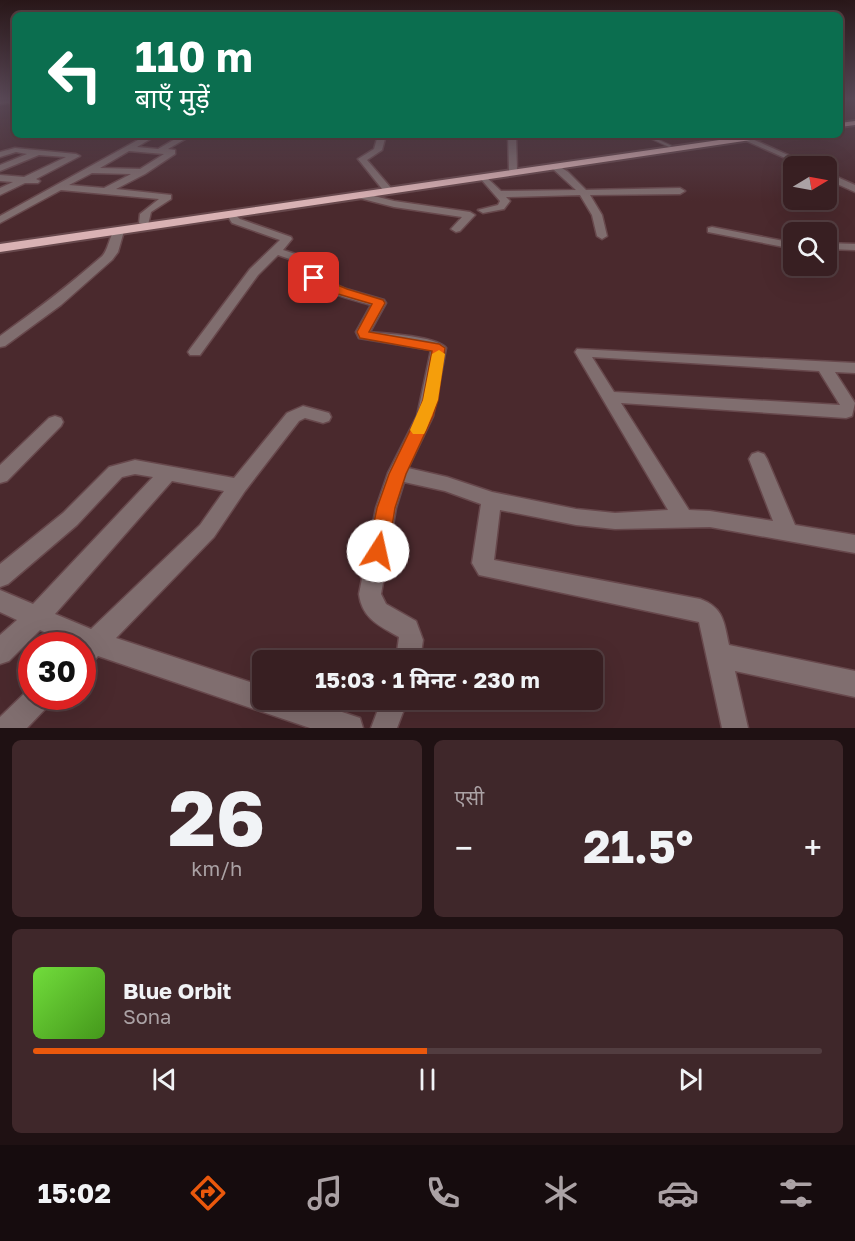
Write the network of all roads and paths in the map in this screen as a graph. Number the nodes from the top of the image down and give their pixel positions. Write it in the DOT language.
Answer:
graph roads {
  1 [pos="147,138"];
  2 [pos="183,138"];
  3 [pos="381,138"];
  4 [pos="512,138"];
  5 [pos="652,138"];
  6 [pos="728,138"];
  7 [pos="730,138"];
  8 [pos="746,138"];
  9 [pos="670,146"];
  10 [pos="129,148"];
  11 [pos="161,150"];
  12 [pos="38,152"];
  13 [pos="0,155"];
  14 [pos="787,156"];
  15 [pos="556,167"];
  16 [pos="0,168"];
  17 [pos="91,170"];
  18 [pos="513,170"];
  19 [pos="142,172"];
  20 [pos="0,178"];
  21 [pos="484,178"];
  22 [pos="25,180"];
  23 [pos="837,180"];
  24 [pos="62,186"];
  25 [pos="386,188"];
  26 [pos="855,189"];
  27 [pos="106,191"];
  28 [pos="680,191"];
  29 [pos="0,192"];
  30 [pos="582,192"];
  31 [pos="500,194"];
  32 [pos="362,196"];
  33 [pos="483,210"];
  34 [pos="232,215"];
  35 [pos="0,220"];
  36 [pos="144,223"];
  37 [pos="456,229"];
  38 [pos="711,230"];
  39 [pos="119,231"];
  40 [pos="602,236"];
  41 [pos="0,243"];
  42 [pos="783,244"];
  43 [pos="837,246"];
  44 [pos="855,247"];
  45 [pos="0,248"];
  46 [pos="276,251"];
  47 [pos="0,342"];
  48 [pos="195,352"];
  49 [pos="824,366"];
  50 [pos="855,368"];
  51 [pos="610,397"];
  52 [pos="323,417"];
  53 [pos="55,422"];
  54 [pos="758,459"];
  55 [pos="168,473"];
  56 [pos="397,474"];
  57 [pos="0,476"];
  58 [pos="238,486"];
  59 [pos="491,501"];
  60 [pos="683,518"];
  61 [pos="788,533"];
  62 [pos="855,544"];
  63 [pos="0,577"];
  64 [pos="0,601"];
  65 [pos="37,617"];
  66 [pos="61,632"];
  67 [pos="96,641"];
  68 [pos="410,650"];
  69 [pos="96,651"];
  70 [pos="0,652"];
  71 [pos="719,655"];
  72 [pos="855,684"];
  73 [pos="252,696"];
  74 [pos="26,710"];
  75 [pos="296,710"];
  76 [pos="391,710"];
  77 [pos="8,728"];
  78 [pos="350,728"];
  79 [pos="384,728"];
  80 [pos="735,728"];
  1 -- 10 [label="street"];
  2 -- 11 [label="street"];
  3 -- 25 [label="street"];
  4 -- 18 [label="street"];
  5 -- 9 [label="lane"];
  6 -- 9 [label="highway"];
  7 -- 15 [label="highway"];
  8 -- 14 [label="street"];
  9 -- 18 [label="highway"];
  10 -- 11 [label="street"];
  10 -- 17 [label="street"];
  11 -- 19 [label="street"];
  12 -- 13 [label="street"];
  12 -- 16 [label="street"];
  12 -- 22 [label="street"];
  15 -- 21 [label="highway"];
  15 -- 30 [label="street"];
  17 -- 19 [label="street"];
  17 -- 24 [label="street"];
  18 -- 25 [label="highway"];
  19 -- 27 [label="street"];
  20 -- 22 [label="street"];
  21 -- 31 [label="street"];
  21 -- 32 [label="highway"];
  22 -- 24 [label="street"];
  22 -- 29 [label="street"];
  23 -- 26 [label="street"];
  24 -- 27 [label="street"];
  24 -- 35 [label="street"];
  25 -- 36 [label="highway"];
  27 -- 36 [label="street"];
  28 -- 30 [label="street"];
  30 -- 31 [label="street"];
  30 -- 40 [label="street"];
  31 -- 33 [label="street"];
  32 -- 34 [label="highway"];
  32 -- 37 [label="street"];
  34 -- 39 [label="highway"];
  34 -- 46 [label="street"];
  36 -- 41 [label="highway"];
  38 -- 42 [label="street"];
  39 -- 45 [label="highway"];
  39 -- 47 [label="street"];
  43 -- 44 [label="street"];
  46 -- 48 [label="street"];
  46 -- 56 [label="street"];
  49 -- 50 [label="street"];
  49 -- 51 [label="street"];
  49 -- 51 [label="street"];
  51 -- 60 [label="street"];
  52 -- 58 [label="street"];
  53 -- 57 [label="street"];
  54 -- 61 [label="street"];
  55 -- 58 [label="street"];
  55 -- 63 [label="street"];
  55 -- 65 [label="street"];
  56 -- 59 [label="street"];
  56 -- 68 [label="street"];
  58 -- 67 [label="street"];
  59 -- 60 [label="street"];
  59 -- 71 [label="street"];
  60 -- 61 [label="street"];
  61 -- 62 [label="street"];
  64 -- 65 [label="street"];
  65 -- 66 [label="street"];
  65 -- 70 [label="street"];
  69 -- 73 [label="street"];
  71 -- 72 [label="street"];
  71 -- 80 [label="street"];
  74 -- 77 [label="street"];
  75 -- 78 [label="street"];
  76 -- 79 [label="street"];
}
